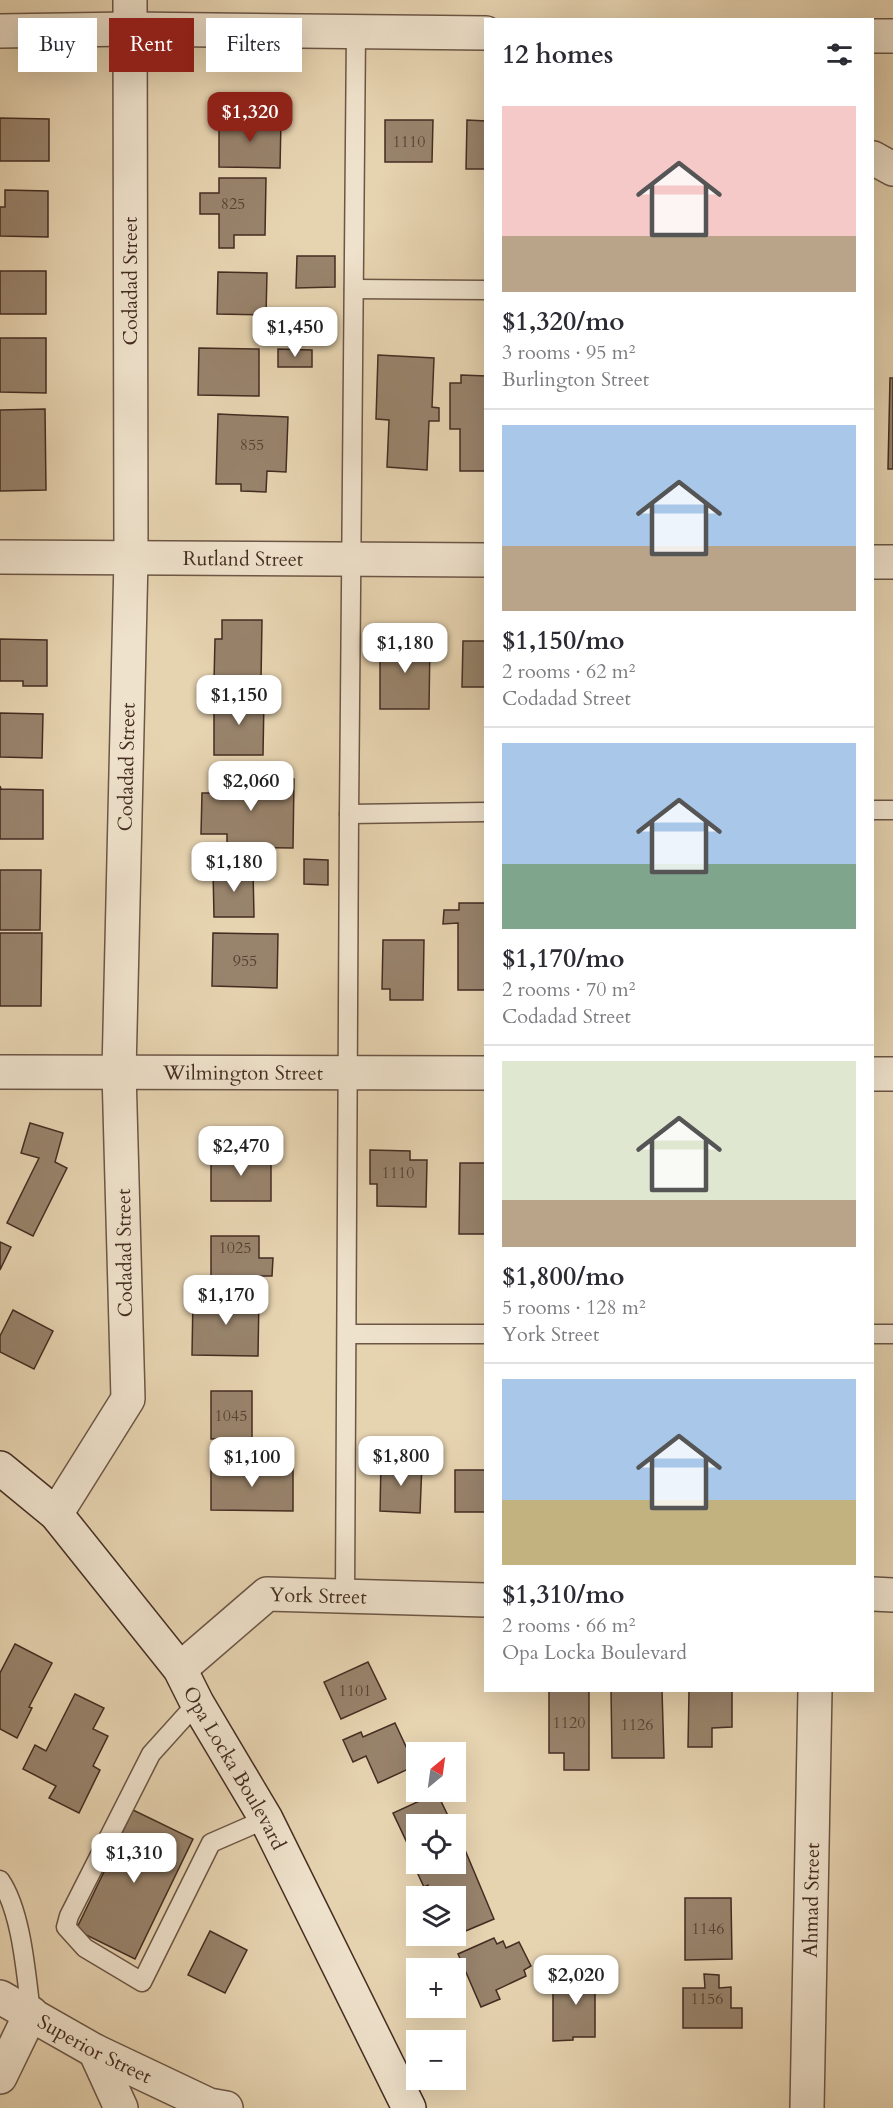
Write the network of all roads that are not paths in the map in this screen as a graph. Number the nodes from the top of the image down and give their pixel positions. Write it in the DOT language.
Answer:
graph roads {
  1 [pos="129,14"];
  2 [pos="0,31"];
  3 [pos="356,31"];
  4 [pos="484,33"];
  5 [pos="874,36"];
  6 [pos="893,36"];
  7 [pos="874,159"];
  8 [pos="893,169"];
  9 [pos="354,289"];
  10 [pos="484,290"];
  11 [pos="0,557"];
  12 [pos="131,559"];
  13 [pos="352,560"];
  14 [pos="484,560"];
  15 [pos="874,562"];
  16 [pos="893,562"];
  17 [pos="874,810"];
  18 [pos="893,810"];
  19 [pos="484,813"];
  20 [pos="348,814"];
  21 [pos="0,1072"];
  22 [pos="119,1072"];
  23 [pos="348,1073"];
  24 [pos="484,1073"];
  25 [pos="874,1074"];
  26 [pos="893,1074"];
  27 [pos="347,1334"];
  28 [pos="484,1334"];
  29 [pos="874,1334"];
  30 [pos="893,1334"];
  31 [pos="0,1468"];
  32 [pos="56,1514"];
  33 [pos="874,1594"];
  34 [pos="893,1595"];
  35 [pos="345,1596"];
  36 [pos="484,1600"];
  37 [pos="180,1669"];
  38 [pos="815,1692"];
  39 [pos="197,1703"];
  40 [pos="267,1819"];
  41 [pos="0,1880"];
  42 [pos="0,1997"];
  43 [pos="31,2013"];
  44 [pos="95,2050"];
  45 [pos="0,2077"];
  46 [pos="121,2108"];
  47 [pos="226,2108"];
  48 [pos="409,2108"];
  49 [pos="807,2108"];
  1 -- 2 [label="street"];
  1 -- 3 [label="street"];
  1 -- 12 [label="street, Codadad Street"];
  3 -- 4 [label="street"];
  3 -- 9 [label="lane"];
  5 -- 6 [label="street"];
  7 -- 8 [label="street"];
  9 -- 10 [label="lane"];
  9 -- 13 [label="lane"];
  11 -- 12 [label="street, Rutland Street"];
  12 -- 13 [label="street, Rutland Street"];
  12 -- 22 [label="street, Codadad Street"];
  13 -- 14 [label="street, Rutland Street"];
  13 -- 20 [label="lane"];
  15 -- 16 [label="street"];
  17 -- 18 [label="lane"];
  19 -- 20 [label="lane"];
  20 -- 23 [label="lane"];
  21 -- 22 [label="street, Wilmington Street"];
  22 -- 23 [label="street, Wilmington Street"];
  22 -- 32 [label="street, Codadad Street"];
  23 -- 24 [label="street, Wilmington Street"];
  23 -- 27 [label="lane"];
  25 -- 26 [label="street"];
  27 -- 28 [label="lane"];
  27 -- 35 [label="lane"];
  29 -- 30 [label="lane"];
  31 -- 32 [label="street, Opa Locka Boulevard"];
  32 -- 37 [label="street, Opa Locka Boulevard"];
  33 -- 34 [label="street"];
  35 -- 36 [label="street, York Street"];
  35 -- 37 [label="street, York Street"];
  37 -- 39 [label="street, Opa Locka Boulevard"];
  38 -- 49 [label="street, Ahmad Street"];
  39 -- 40 [label="street, Opa Locka Boulevard"];
  39 -- 40 [label="lane"];
  40 -- 48 [label="street, Opa Locka Boulevard"];
  41 -- 43 [label="lane"];
  42 -- 43 [label="street, Superior Street"];
  43 -- 44 [label="street, Superior Street"];
  43 -- 45 [label="street"];
  44 -- 46 [label="street"];
  44 -- 47 [label="street, Superior Street"];
}
